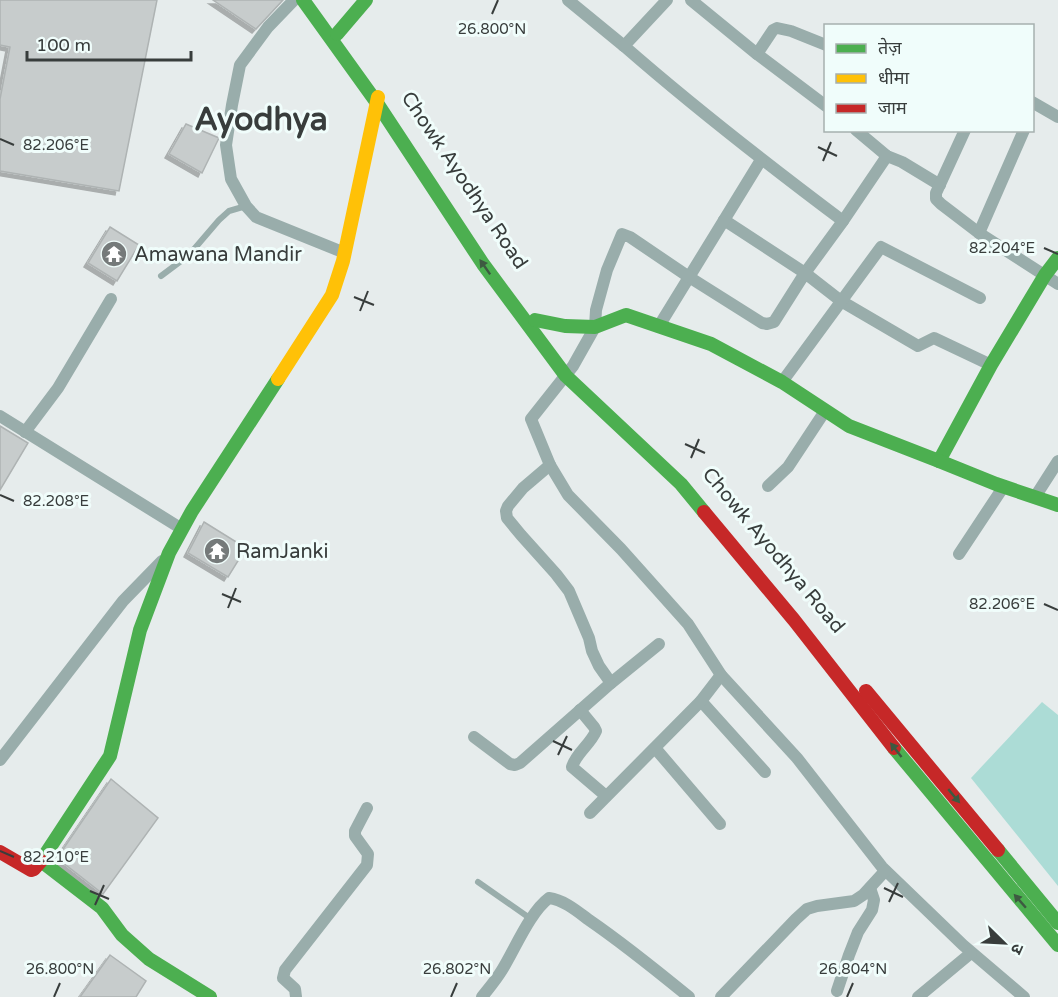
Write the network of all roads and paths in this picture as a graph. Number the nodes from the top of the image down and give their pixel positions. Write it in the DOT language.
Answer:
graph roads {
  1 [pos="294,0"];
  2 [pos="303,0"];
  3 [pos="313,0"];
  4 [pos="366,0"];
  5 [pos="568,0"];
  6 [pos="667,0"];
  7 [pos="691,0"];
  8 [pos="338,34"];
  9 [pos="824,45"];
  10 [pos="624,46"];
  11 [pos="757,54"];
  12 [pos="380,88"];
  13 [pos="377,103"];
  14 [pos="824,105"];
  15 [pos="1034,106"];
  16 [pos="1058,117"];
  17 [pos="858,132"];
  18 [pos="963,132"];
  19 [pos="1023,132"];
  20 [pos="887,156"];
  21 [pos="761,160"];
  22 [pos="940,185"];
  23 [pos="246,206"];
  24 [pos="724,220"];
  25 [pos="843,221"];
  26 [pos="979,233"];
  27 [pos="345,253"];
  28 [pos="1058,258"];
  29 [pos="805,273"];
  30 [pos="161,276"];
  31 [pos="1045,276"];
  32 [pos="689,278"];
  33 [pos="1058,285"];
  34 [pos="980,298"];
  35 [pos="111,299"];
  36 [pos="841,301"];
  37 [pos="535,320"];
  38 [pos="659,326"];
  39 [pos="595,327"];
  40 [pos="991,365"];
  41 [pos="569,371"];
  42 [pos="782,382"];
  43 [pos="825,411"];
  44 [pos="0,416"];
  45 [pos="25,432"];
  46 [pos="939,461"];
  47 [pos="1058,461"];
  48 [pos="550,465"];
  49 [pos="768,486"];
  50 [pos="1004,486"];
  51 [pos="1035,497"];
  52 [pos="1058,505"];
  53 [pos="183,529"];
  54 [pos="169,553"];
  55 [pos="959,554"];
  56 [pos="659,644"];
  57 [pos="721,675"];
  58 [pos="611,683"];
  59 [pos="702,701"];
  60 [pos="580,710"];
  61 [pos="474,737"];
  62 [pos="655,748"];
  63 [pos="0,760"];
  64 [pos="765,772"];
  65 [pos="606,796"];
  66 [pos="367,808"];
  67 [pos="590,813"];
  68 [pos="720,824"];
  69 [pos="0,852"];
  70 [pos="41,861"];
  71 [pos="885,871"];
  72 [pos="478,882"];
  73 [pos="870,888"];
  74 [pos="531,919"];
  75 [pos="1058,923"];
  76 [pos="1057,941"];
  77 [pos="971,952"];
  78 [pos="189,984"];
  79 [pos="837,991"];
  80 [pos="182,997"];
  81 [pos="210,997"];
  82 [pos="296,997"];
  83 [pos="482,997"];
  84 [pos="689,997"];
  85 [pos="721,997"];
  86 [pos="918,997"];
  87 [pos="1024,997"];
  1 -- 23 [label="street"];
  2 -- 13 [label="main road"];
  3 -- 8 [label="main road, Chowk Ayodhya Road"];
  4 -- 8 [label="main road"];
  5 -- 10 [label="street"];
  6 -- 10 [label="street"];
  7 -- 11 [label="street"];
  8 -- 12 [label="main road, Chowk Ayodhya Road"];
  9 -- 11 [label="street"];
  10 -- 21 [label="street"];
  11 -- 14 [label="street"];
  12 -- 13 [label="main road"];
  12 -- 37 [label="main road, Chowk Ayodhya Road"];
  13 -- 27 [label="main road"];
  41 -- 13 [label="main road, one-way"];
  15 -- 16 [label="street"];
  17 -- 20 [label="street"];
  18 -- 22 [label="street"];
  19 -- 26 [label="street"];
  20 -- 22 [label="street"];
  20 -- 25 [label="street"];
  21 -- 24 [label="street"];
  21 -- 25 [label="street"];
  22 -- 26 [label="street"];
  23 -- 27 [label="street"];
  23 -- 30 [label="lane"];
  24 -- 29 [label="street"];
  24 -- 32 [label="street"];
  25 -- 29 [label="street"];
  26 -- 31 [label="street"];
  27 -- 53 [label="main road"];
  28 -- 31 [label="main road"];
  29 -- 32 [label="street"];
  29 -- 36 [label="street"];
  31 -- 33 [label="street"];
  31 -- 40 [label="main road"];
  32 -- 38 [label="street"];
  32 -- 39 [label="street"];
  34 -- 36 [label="street"];
  35 -- 45 [label="street"];
  36 -- 40 [label="street"];
  36 -- 42 [label="street"];
  37 -- 39 [label="main road"];
  37 -- 41 [label="main road, Chowk Ayodhya Road"];
  38 -- 39 [label="main road"];
  38 -- 42 [label="main road"];
  39 -- 41 [label="street"];
  40 -- 46 [label="main road"];
  41 -- 48 [label="street"];
  41 -- 75 [label="main road, Chowk Ayodhya Road, one-way"];
  76 -- 41 [label="main road, one-way"];
  42 -- 43 [label="main road"];
  43 -- 46 [label="main road"];
  43 -- 49 [label="street"];
  44 -- 45 [label="street"];
  45 -- 53 [label="street"];
  46 -- 50 [label="main road"];
  47 -- 51 [label="street"];
  48 -- 57 [label="street"];
  48 -- 58 [label="street"];
  50 -- 51 [label="main road"];
  50 -- 55 [label="street"];
  51 -- 52 [label="main road"];
  53 -- 54 [label="main road"];
  54 -- 63 [label="street"];
  54 -- 70 [label="main road"];
  56 -- 58 [label="street"];
  57 -- 59 [label="street"];
  57 -- 71 [label="street"];
  58 -- 60 [label="street"];
  59 -- 62 [label="street"];
  59 -- 64 [label="street"];
  60 -- 61 [label="street"];
  60 -- 65 [label="street"];
  62 -- 65 [label="street"];
  62 -- 68 [label="street"];
  65 -- 67 [label="street"];
  66 -- 82 [label="street"];
  69 -- 70 [label="main road"];
  70 -- 78 [label="main road"];
  71 -- 73 [label="street"];
  71 -- 77 [label="street"];
  72 -- 74 [label="lane"];
  73 -- 79 [label="street"];
  73 -- 85 [label="street"];
  74 -- 83 [label="street"];
  74 -- 84 [label="street"];
  77 -- 86 [label="street"];
  77 -- 87 [label="street"];
  78 -- 80 [label="main road"];
  78 -- 81 [label="main road"];
}
